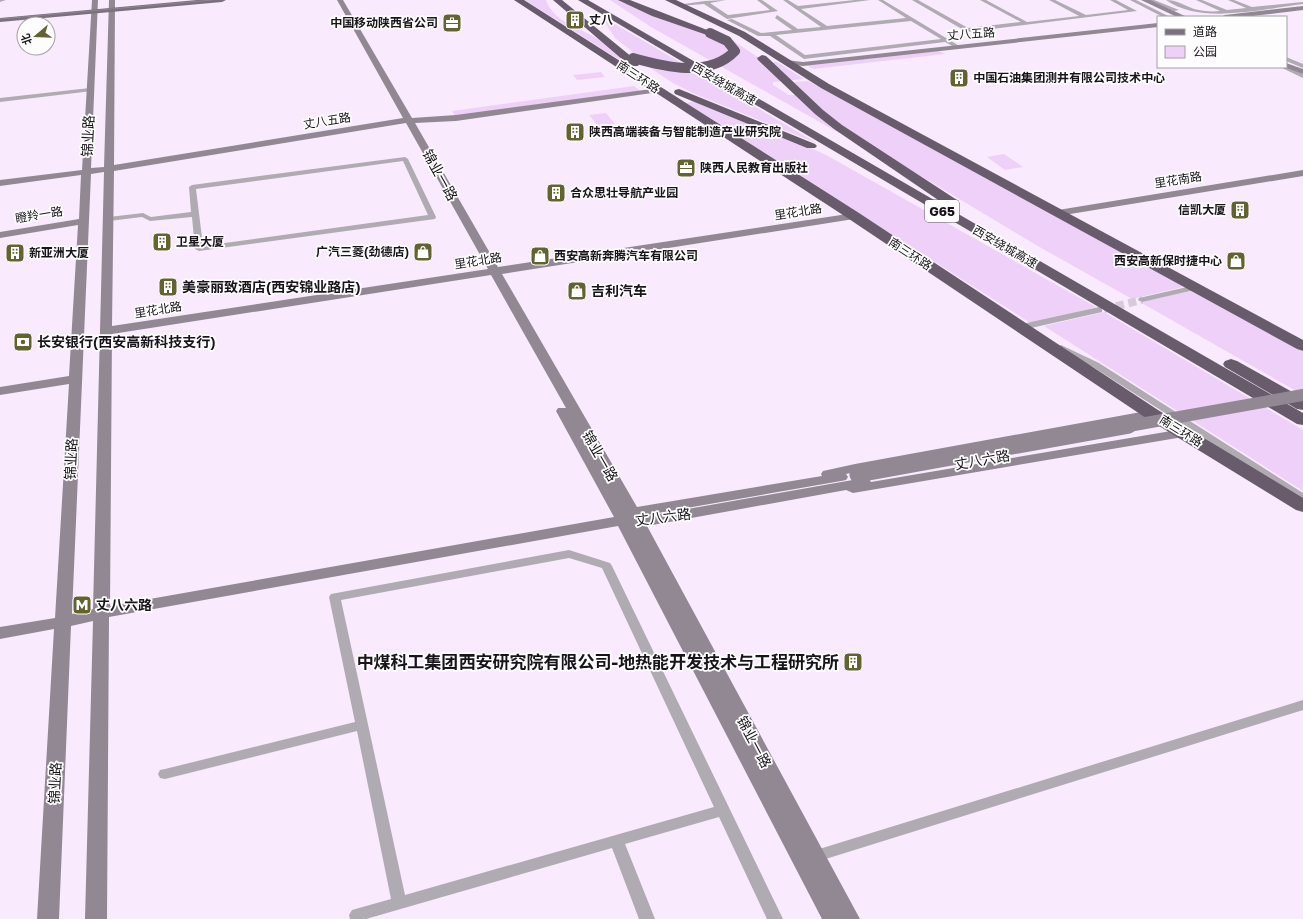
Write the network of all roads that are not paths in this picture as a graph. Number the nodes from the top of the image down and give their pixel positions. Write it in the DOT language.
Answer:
graph roads {
  1 [pos="0,0"];
  2 [pos="4,0"];
  3 [pos="181,0"];
  4 [pos="222,0"];
  5 [pos="335,0"];
  6 [pos="340,0"];
  7 [pos="518,0"];
  8 [pos="558,0"];
  9 [pos="569,0"];
  10 [pos="582,0"];
  11 [pos="622,0"];
  12 [pos="640,0"];
  13 [pos="696,0"];
  14 [pos="724,0"];
  15 [pos="759,0"];
  16 [pos="785,0"];
  17 [pos="868,0"];
  18 [pos="880,0"];
  19 [pos="914,0"];
  20 [pos="982,0"];
  21 [pos="1051,0"];
  22 [pos="1112,0"];
  23 [pos="1132,0"];
  24 [pos="1138,0"];
  25 [pos="1144,0"];
  26 [pos="1150,0"];
  27 [pos="1168,0"];
  28 [pos="1183,0"];
  29 [pos="1198,0"];
  30 [pos="1214,0"];
  31 [pos="1230,0"];
  32 [pos="1244,0"];
  33 [pos="1271,0"];
  34 [pos="1288,0"];
  35 [pos="599,1"];
  36 [pos="674,2"];
  37 [pos="705,2"];
  38 [pos="112,5"];
  39 [pos="1284,5"];
  40 [pos="1301,5"];
  41 [pos="95,6"];
  42 [pos="796,8"];
  43 [pos="1263,8"];
  44 [pos="1252,9"];
  45 [pos="1215,14"];
  46 [pos="1226,14"];
  47 [pos="1239,14"];
  48 [pos="0,16"];
  49 [pos="1084,16"];
  50 [pos="1165,16"];
  51 [pos="1175,16"];
  52 [pos="1181,16"];
  53 [pos="1190,16"];
  54 [pos="777,17"];
  55 [pos="911,19"];
  56 [pos="0,20"];
  57 [pos="730,20"];
  58 [pos="1026,23"];
  59 [pos="1157,26"];
  60 [pos="1157,26"];
  61 [pos="826,28"];
  62 [pos="712,31"];
  63 [pos="797,31"];
  64 [pos="771,34"];
  65 [pos="946,40"];
  66 [pos="958,47"];
  67 [pos="628,56"];
  68 [pos="1287,59"];
  69 [pos="786,62"];
  70 [pos="1287,63"];
  71 [pos="1303,66"];
  72 [pos="1285,68"];
  73 [pos="1303,71"];
  74 [pos="808,76"];
  75 [pos="1303,76"];
  76 [pos="622,86"];
  77 [pos="653,86"];
  78 [pos="90,90"];
  79 [pos="0,100"];
  80 [pos="456,118"];
  81 [pos="405,119"];
  82 [pos="109,167"];
  83 [pos="85,171"];
  84 [pos="1303,173"];
  85 [pos="0,181"];
  86 [pos="952,203"];
  87 [pos="936,208"];
  88 [pos="1058,213"];
  89 [pos="195,214"];
  90 [pos="854,216"];
  91 [pos="109,219"];
  92 [pos="83,221"];
  93 [pos="0,235"];
  94 [pos="490,272"];
  95 [pos="1196,287"];
  96 [pos="1142,300"];
  97 [pos="1099,310"];
  98 [pos="1026,330"];
  99 [pos="106,331"];
  100 [pos="1303,346"];
  101 [pos="75,379"];
  102 [pos="0,391"];
  103 [pos="1303,395"];
  104 [pos="1303,404"];
  105 [pos="1152,414"];
  106 [pos="1303,420"];
  107 [pos="1183,433"];
  108 [pos="860,478"];
  109 [pos="788,485"];
  110 [pos="1303,498"];
  111 [pos="773,499"];
  112 [pos="1303,506"];
  113 [pos="628,517"];
  114 [pos="101,608"];
  115 [pos="64,617"];
  116 [pos="0,623"];
  117 [pos="0,633"];
  118 [pos="1303,705"];
  119 [pos="361,725"];
  120 [pos="165,774"];
  121 [pos="723,810"];
  122 [pos="617,841"];
  123 [pos="816,856"];
  124 [pos="399,903"];
  125 [pos="48,919"];
  126 [pos="96,919"];
  127 [pos="358,919"];
  128 [pos="647,919"];
  129 [pos="775,919"];
  130 [pos="833,919"];
  131 [pos="849,919"];
  1 -- 2 [label="street"];
  3 -- 38 [label="main road"];
  4 -- 38 [label="main road"];
  5 -- 81 [label="street, 锦业一路"];
  6 -- 81 [label="street, 锦业一路"];
  7 -- 77 [label="highway, 南三环路"];
  8 -- 67 [label="highway"];
  9 -- 67 [label="highway"];
  10 -- 87 [label="highway, 西安绕城高速 / G65"];
  11 -- 62 [label="highway"];
  12 -- 62 [label="highway"];
  13 -- 36 [label="street"];
  14 -- 37 [label="street"];
  15 -- 37 [label="street"];
  16 -- 42 [label="street"];
  17 -- 42 [label="street"];
  18 -- 55 [label="street"];
  19 -- 58 [label="street"];
  20 -- 58 [label="street"];
  21 -- 49 [label="street"];
  22 -- 49 [label="street"];
  23 -- 50 [label="street"];
  24 -- 51 [label="street"];
  25 -- 52 [label="street"];
  26 -- 53 [label="street"];
  27 -- 45 [label="street"];
  28 -- 45 [label="street"];
  29 -- 46 [label="street"];
  30 -- 47 [label="street"];
  31 -- 44 [label="street"];
  32 -- 43 [label="street"];
  33 -- 39 [label="street"];
  34 -- 40 [label="street"];
  35 -- 86 [label="highway, 西安绕城高速 / G65"];
  36 -- 37 [label="street"];
  36 -- 62 [label="highway"];
  36 -- 69 [label="highway"];
  38 -- 41 [label="main road"];
  38 -- 82 [label="street, 锦业路"];
  39 -- 40 [label="street"];
  39 -- 43 [label="street"];
  40 -- 46 [label="street"];
  40 -- 47 [label="street"];
  41 -- 48 [label="main road"];
  41 -- 56 [label="main road"];
  41 -- 78 [label="street, 锦业路"];
  42 -- 61 [label="street"];
  43 -- 44 [label="street"];
  44 -- 47 [label="street"];
  45 -- 46 [label="street"];
  46 -- 47 [label="street"];
  49 -- 58 [label="street"];
  54 -- 63 [label="street"];
  55 -- 61 [label="street"];
  55 -- 65 [label="street"];
  57 -- 64 [label="street"];
  59 -- 66 [label="street, 丈八五路"];
  60 -- 74 [label="street, 丈八五路"];
  61 -- 63 [label="street"];
  62 -- 67 [label="highway, bridge"];
  62 -- 86 [label="highway"];
  63 -- 64 [label="street"];
  64 -- 65 [label="street"];
  65 -- 66 [label="street"];
  66 -- 69 [label="street, 丈八五路"];
  67 -- 87 [label="highway"];
  68 -- 71 [label="street"];
  69 -- 74 [label="highway"];
  70 -- 73 [label="street"];
  72 -- 75 [label="street"];
  74 -- 88 [label="highway"];
  76 -- 77 [label="street"];
  77 -- 80 [label="street, 丈八五路"];
  77 -- 90 [label="highway, 南三环路"];
  78 -- 79 [label="street"];
  78 -- 83 [label="street, 锦业路"];
  80 -- 81 [label="street, 丈八五路"];
  80 -- 81 [label="street, 丈八五路"];
  81 -- 82 [label="street, 丈八五路"];
  81 -- 94 [label="street, 锦业一路"];
  82 -- 83 [label="street, 丈八五路"];
  82 -- 91 [label="street, 锦业路"];
  83 -- 85 [label="street, 丈八五路"];
  83 -- 92 [label="street, 锦业路"];
  84 -- 88 [label="street, 里花南路"];
  86 -- 104 [label="highway, 西安绕城高速 / G65"];
  87 -- 106 [label="highway, 西安绕城高速 / G65"];
  88 -- 95 [label="highway"];
  89 -- 89 [label="street"];
  89 -- 91 [label="street"];
  90 -- 94 [label="street, 里花北路"];
  90 -- 98 [label="highway, 南三环路"];
  91 -- 99 [label="street, 锦业路"];
  92 -- 93 [label="street, 瞪羚一路"];
  92 -- 101 [label="street, 锦业路"];
  94 -- 99 [label="street, 里花北路"];
  94 -- 113 [label="street, 锦业一路"];
  95 -- 96 [label="street"];
  95 -- 100 [label="highway"];
  97 -- 98 [label="street"];
  98 -- 105 [label="highway, 南三环路"];
  98 -- 110 [label="street"];
  99 -- 114 [label="street, 锦业路"];
  101 -- 102 [label="street"];
  101 -- 115 [label="street, 锦业路"];
  103 -- 108 [label="street, 丈八六路, bridge"];
  104 -- 108 [label="street, 丈八六路"];
  105 -- 107 [label="highway, 南三环路"];
  105 -- 109 [label="street"];
  107 -- 111 [label="street"];
  107 -- 112 [label="highway, 南三环路"];
  108 -- 109 [label="street, 丈八六路"];
  108 -- 111 [label="street, 丈八六路"];
  109 -- 113 [label="street, 丈八六路"];
  111 -- 113 [label="street, 丈八六路"];
  113 -- 114 [label="street, 丈八六路"];
  113 -- 123 [label="street, 锦业一路"];
  113 -- 130 [label="street, 锦业一路"];
  114 -- 115 [label="street, 丈八六路"];
  114 -- 126 [label="street, 锦业路"];
  115 -- 116 [label="street, 丈八六路"];
  115 -- 117 [label="street, 丈八六路"];
  115 -- 125 [label="street, 锦业路"];
  118 -- 123 [label="street"];
  119 -- 120 [label="street"];
  119 -- 121 [label="street"];
  119 -- 124 [label="street"];
  121 -- 122 [label="street"];
  121 -- 129 [label="street"];
  122 -- 124 [label="street"];
  122 -- 128 [label="street"];
  123 -- 131 [label="street, 锦业一路"];
  124 -- 127 [label="street"];
}
